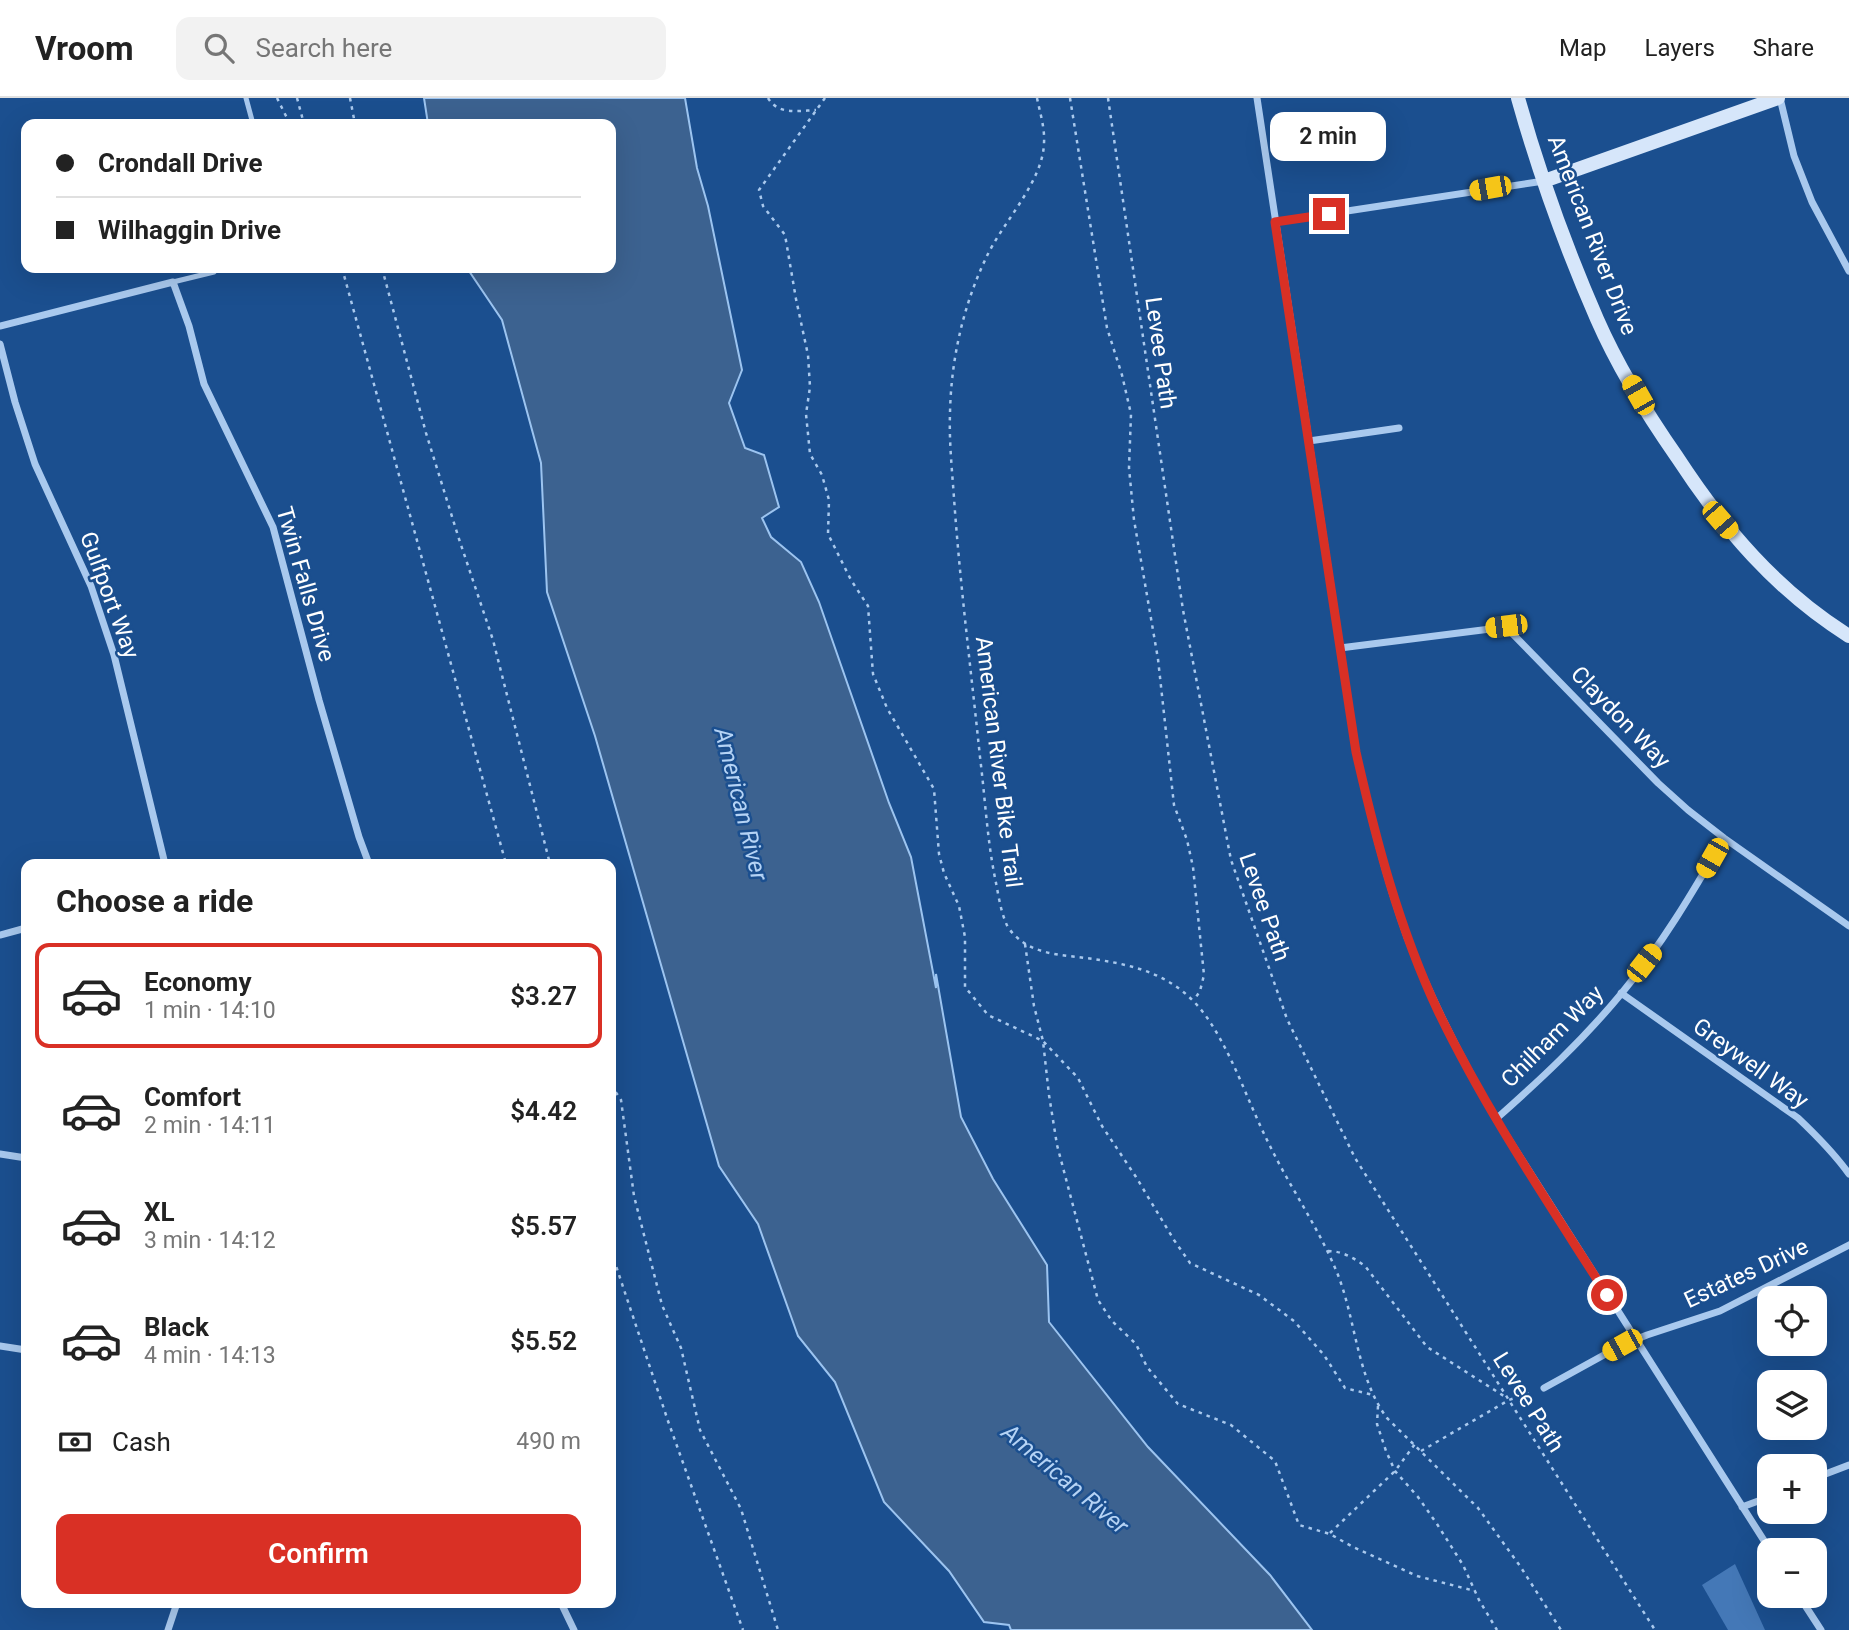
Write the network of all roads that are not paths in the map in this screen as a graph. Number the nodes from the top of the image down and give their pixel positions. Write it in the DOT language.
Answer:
graph roads {
  1 [pos="246,98"];
  2 [pos="1256,98"];
  3 [pos="1518,98"];
  4 [pos="1779,98"];
  5 [pos="252,119"];
  6 [pos="1545,181"];
  7 [pos="1275,222"];
  8 [pos="1849,271"];
  9 [pos="210,273"];
  10 [pos="173,282"];
  11 [pos="0,326"];
  12 [pos="0,344"];
  13 [pos="1399,428"];
  14 [pos="1309,441"];
  15 [pos="1849,636"];
  16 [pos="1340,648"];
  17 [pos="1724,838"];
  18 [pos="164,859"];
  19 [pos="367,859"];
  20 [pos="1849,926"];
  21 [pos="21,929"];
  22 [pos="0,935"];
  23 [pos="1621,993"];
  24 [pos="1496,1119"];
  25 [pos="0,1154"];
  26 [pos="21,1157"];
  27 [pos="1849,1174"];
  28 [pos="1849,1245"];
  29 [pos="1635,1339"];
  30 [pos="0,1346"];
  31 [pos="21,1349"];
  32 [pos="1544,1388"];
  33 [pos="1849,1465"];
  34 [pos="1827,1473"];
  35 [pos="1757,1501"];
  36 [pos="1742,1507"];
  37 [pos="1762,1538"];
  38 [pos="175,1608"];
  39 [pos="563,1608"];
  40 [pos="1807,1608"];
  41 [pos="168,1630"];
  42 [pos="574,1630"];
  43 [pos="1821,1630"];
  1 -- 5 [label="lane"];
  2 -- 7 [label="street"];
  3 -- 6 [label="street, American River Drive"];
  4 -- 6 [label="street"];
  4 -- 8 [label="street"];
  6 -- 7 [label="street"];
  6 -- 15 [label="street, American River Drive"];
  7 -- 14 [label="street"];
  9 -- 10 [label="lane"];
  10 -- 11 [label="street"];
  10 -- 19 [label="street, Twin Falls Drive"];
  12 -- 18 [label="street, Gulfport Way"];
  13 -- 14 [label="street"];
  14 -- 16 [label="street"];
  16 -- 17 [label="street, Claydon Way"];
  16 -- 24 [label="street"];
  17 -- 20 [label="street, Claydon Way"];
  17 -- 23 [label="street, Chilham Way"];
  21 -- 22 [label="street"];
  23 -- 24 [label="street, Chilham Way"];
  23 -- 27 [label="street, Greywell Way"];
  24 -- 29 [label="street"];
  25 -- 26 [label="street"];
  28 -- 29 [label="street, Estates Drive"];
  29 -- 32 [label="street, Estates Drive"];
  29 -- 36 [label="street"];
  30 -- 31 [label="street"];
  33 -- 34 [label="street"];
  35 -- 36 [label="street"];
  36 -- 37 [label="street"];
  38 -- 41 [label="street"];
  39 -- 42 [label="street"];
  40 -- 43 [label="street"];
}
